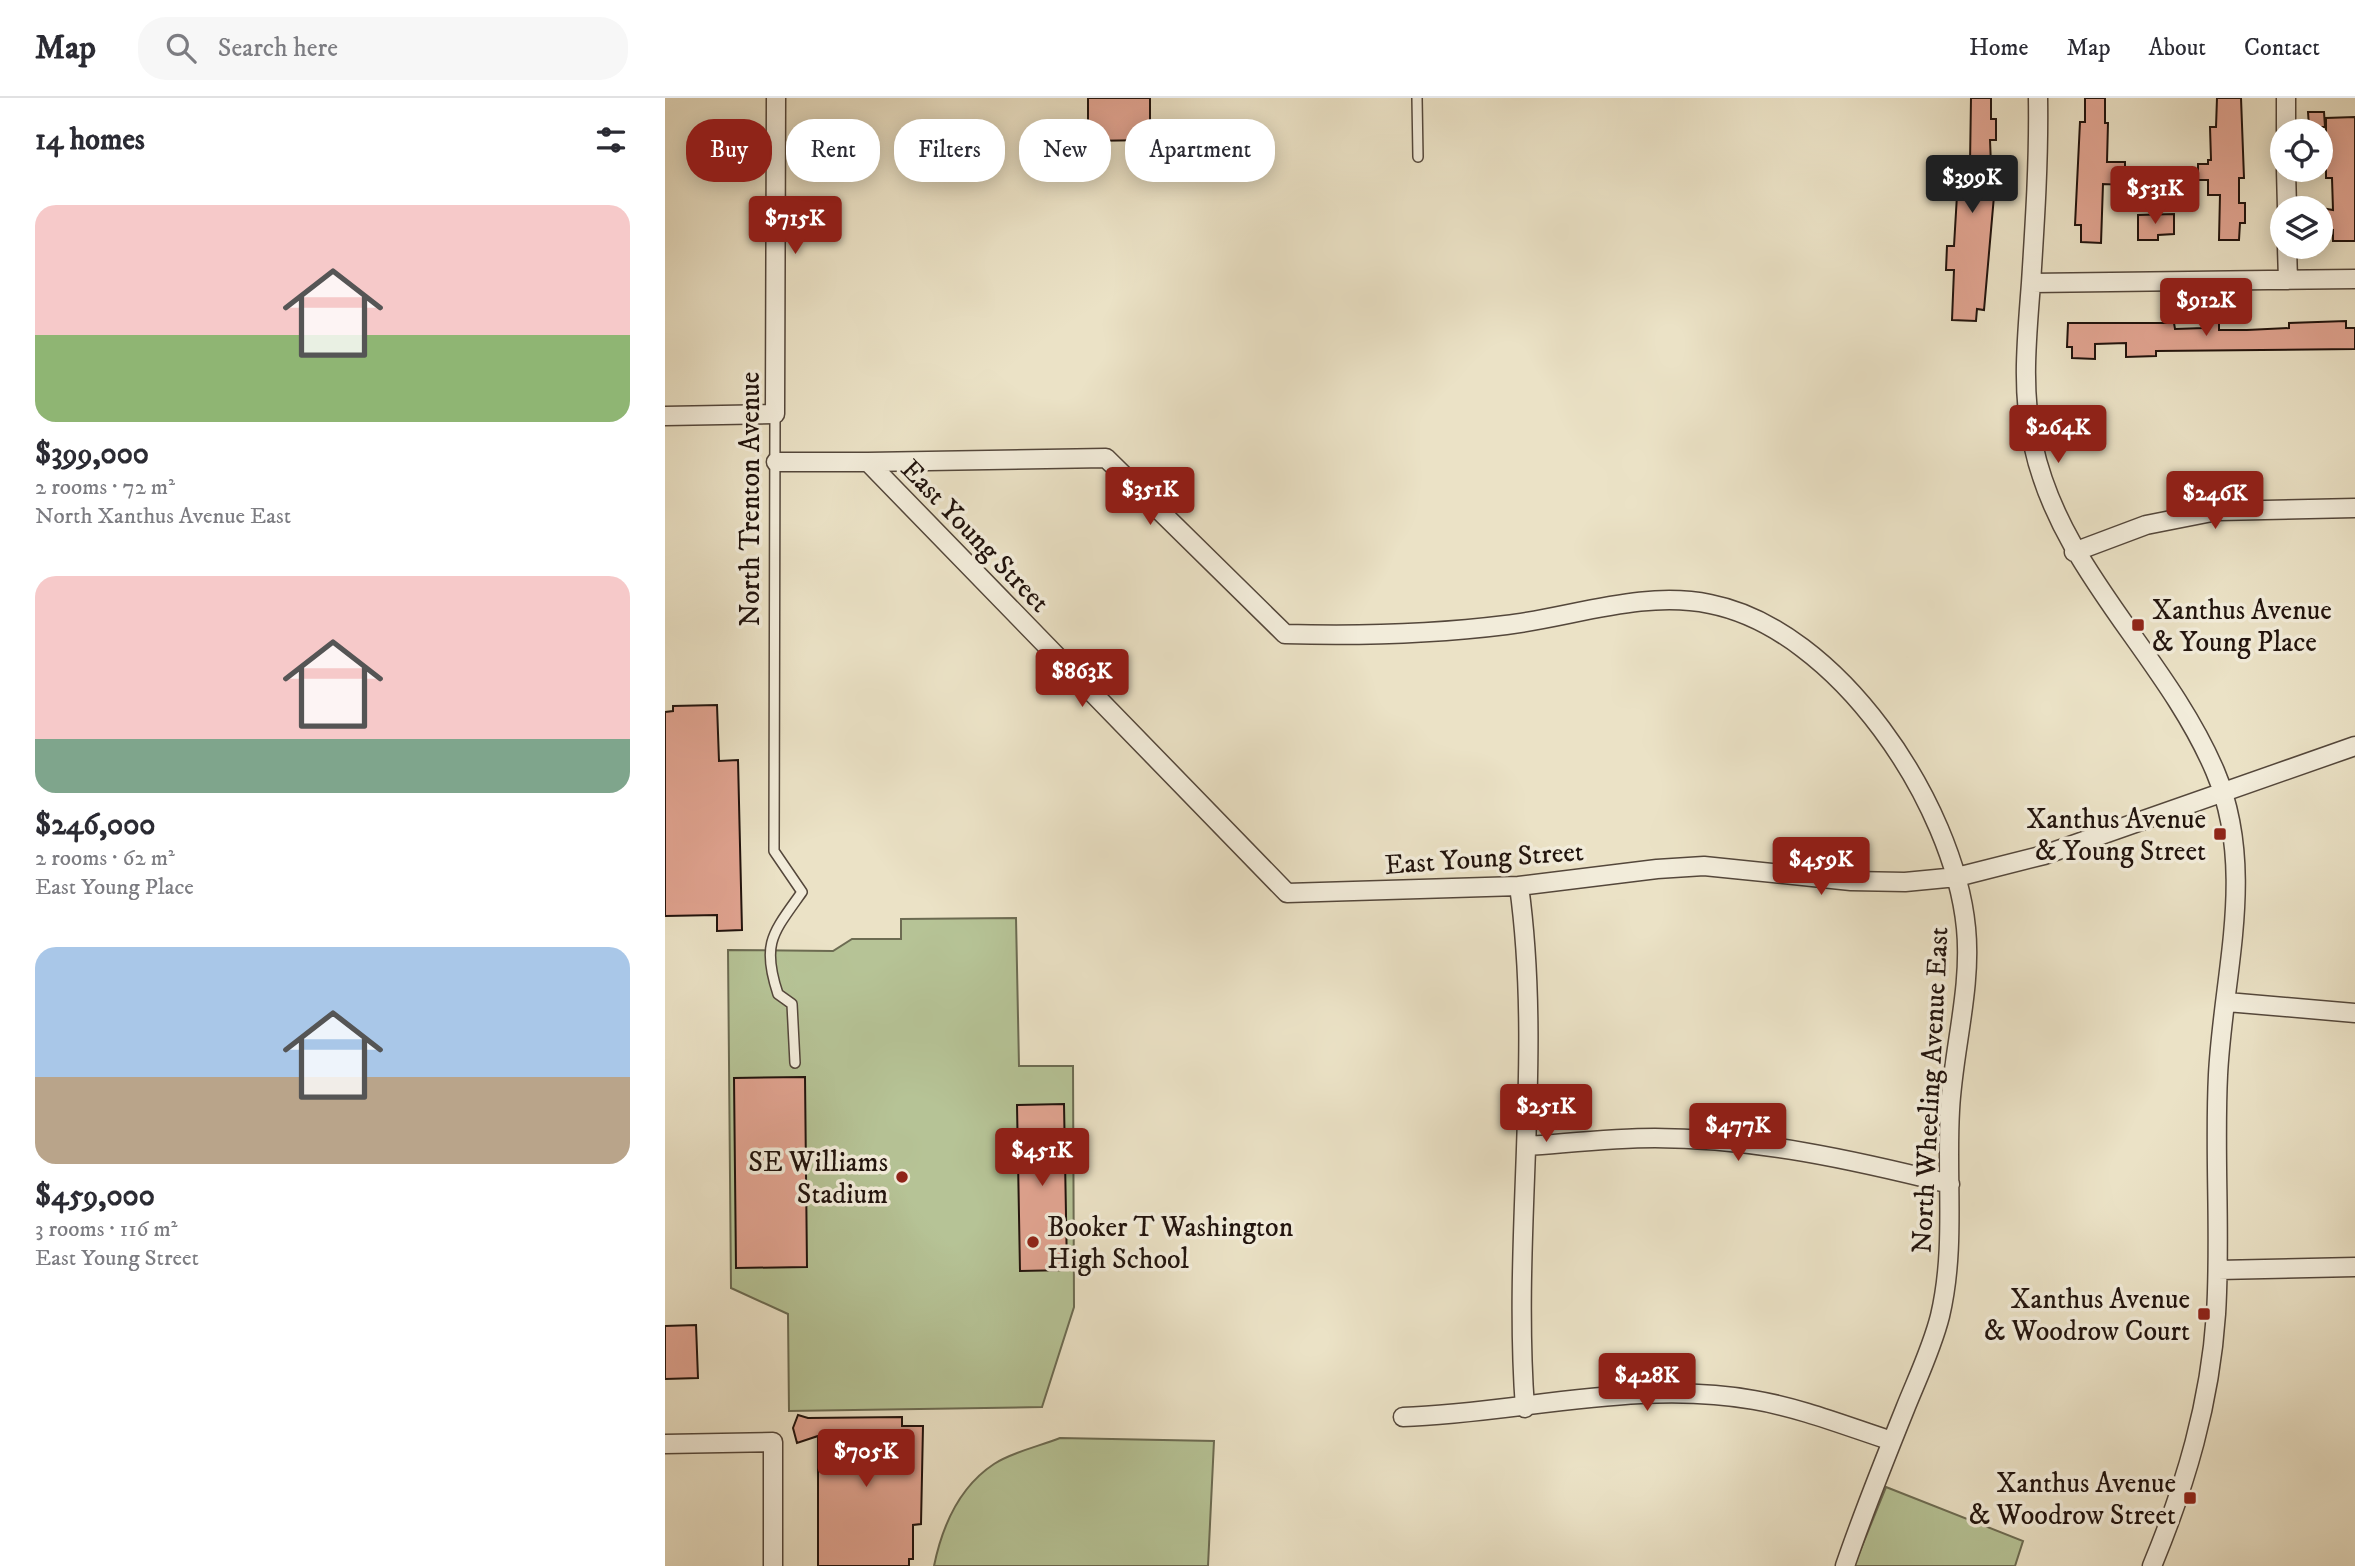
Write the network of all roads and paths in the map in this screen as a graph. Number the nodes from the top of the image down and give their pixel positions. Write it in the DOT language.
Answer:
graph roads {
  1 [pos="776,98"];
  2 [pos="1417,98"];
  3 [pos="2038,98"];
  4 [pos="2285,98"];
  5 [pos="2286,119"];
  6 [pos="1418,157"];
  7 [pos="2287,259"];
  8 [pos="2288,279"];
  9 [pos="2355,279"];
  10 [pos="2031,283"];
  11 [pos="775,414"];
  12 [pos="665,416"];
  13 [pos="776,461"];
  14 [pos="868,462"];
  15 [pos="2355,508"];
  16 [pos="2074,552"];
  17 [pos="2355,746"];
  18 [pos="2223,791"];
  19 [pos="1957,877"];
  20 [pos="1519,886"];
  21 [pos="2227,1002"];
  22 [pos="2355,1013"];
  23 [pos="795,1063"];
  24 [pos="1527,1146"];
  25 [pos="1950,1184"];
  26 [pos="2355,1267"];
  27 [pos="2218,1270"];
  28 [pos="1525,1408"];
  29 [pos="1403,1417"];
  30 [pos="1892,1441"];
  31 [pos="665,1444"];
  32 [pos="773,1566"];
  33 [pos="1845,1566"];
  34 [pos="2151,1566"];
  1 -- 11 [label="street, North Trenton Avenue"];
  2 -- 6 [label="lane"];
  3 -- 10 [label="street"];
  4 -- 5 [label="street"];
  7 -- 8 [label="street"];
  8 -- 9 [label="street"];
  8 -- 10 [label="street"];
  10 -- 16 [label="street"];
  11 -- 12 [label="street"];
  11 -- 13 [label="lane, North Trenton Avenue"];
  13 -- 14 [label="street, East Young Street"];
  13 -- 23 [label="lane, North Trenton Avenue"];
  14 -- 19 [label="street, North Wheeling Avenue East"];
  14 -- 20 [label="street, East Young Street"];
  15 -- 16 [label="street"];
  16 -- 18 [label="street"];
  17 -- 18 [label="street, East Young Street"];
  18 -- 19 [label="street, East Young Street"];
  18 -- 21 [label="street"];
  19 -- 20 [label="street, East Young Street"];
  19 -- 25 [label="street, North Wheeling Avenue East"];
  20 -- 24 [label="street"];
  21 -- 22 [label="street"];
  21 -- 27 [label="street"];
  24 -- 25 [label="street"];
  24 -- 28 [label="street"];
  25 -- 30 [label="street, North Wheeling Avenue East"];
  26 -- 27 [label="street"];
  27 -- 34 [label="street"];
  28 -- 29 [label="street"];
  28 -- 30 [label="street"];
  30 -- 33 [label="street, North Wheeling Avenue East"];
  31 -- 32 [label="street"];
}
